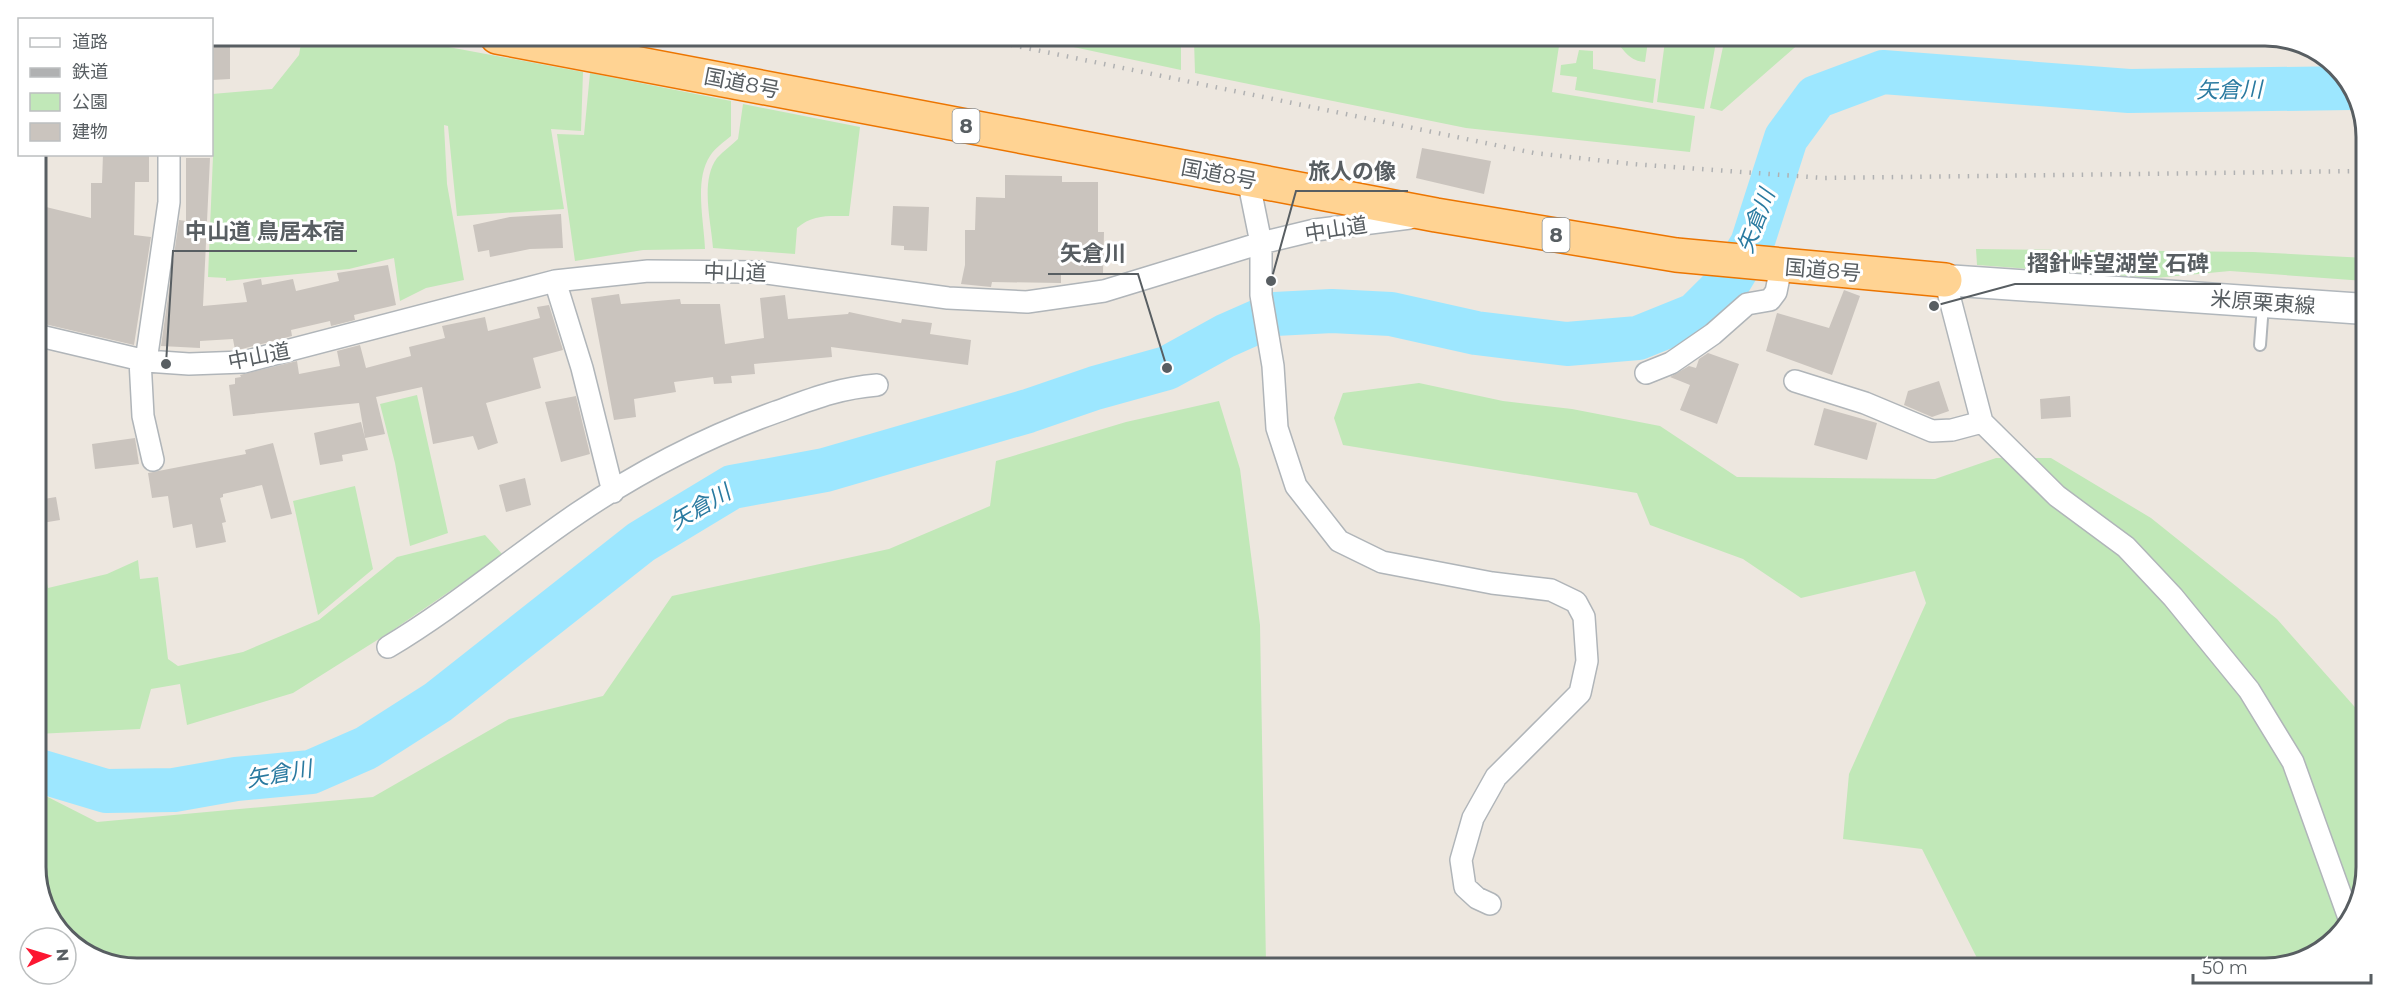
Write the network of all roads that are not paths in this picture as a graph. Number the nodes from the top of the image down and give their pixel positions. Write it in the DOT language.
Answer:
graph roads {
  1 [pos="550,47"];
  2 [pos="169,156"];
  3 [pos="1248,179"];
  4 [pos="1336,196"];
  5 [pos="1436,215"];
  6 [pos="1315,231"];
  7 [pos="1261,243"];
  8 [pos="1777,266"];
  9 [pos="1945,280"];
  10 [pos="555,281"];
  11 [pos="2263,302"];
  12 [pos="2356,308"];
  13 [pos="47,338"];
  14 [pos="2260,345"];
  15 [pos="143,360"];
  16 [pos="1646,373"];
  17 [pos="1795,381"];
  18 [pos="877,384"];
  19 [pos="1982,422"];
  20 [pos="153,460"];
  21 [pos="613,492"];
  22 [pos="388,647"];
  23 [pos="1490,904"];
  24 [pos="2346,909"];
  1 -- 3 [label="highway, 国道8号 / 8"];
  2 -- 15 [label="street"];
  3 -- 4 [label="highway, 国道8号 / 8"];
  3 -- 7 [label="street"];
  4 -- 5 [label="highway, 国道8号 / 8"];
  4 -- 6 [label="street"];
  5 -- 6 [label="street, 中山道"];
  5 -- 8 [label="highway, 国道8号 / 8"];
  6 -- 7 [label="street, 中山道"];
  7 -- 10 [label="street, 中山道"];
  7 -- 23 [label="street"];
  8 -- 9 [label="highway, 国道8号 / 8"];
  8 -- 16 [label="street"];
  9 -- 11 [label="main road, 米原栗東線"];
  9 -- 19 [label="street"];
  10 -- 15 [label="street, 中山道"];
  10 -- 21 [label="street"];
  11 -- 12 [label="main road, 米原栗東線"];
  11 -- 14 [label="lane"];
  13 -- 15 [label="street, 中山道"];
  15 -- 20 [label="street"];
  17 -- 19 [label="street"];
  18 -- 21 [label="street"];
  19 -- 24 [label="street"];
  21 -- 22 [label="street"];
}
